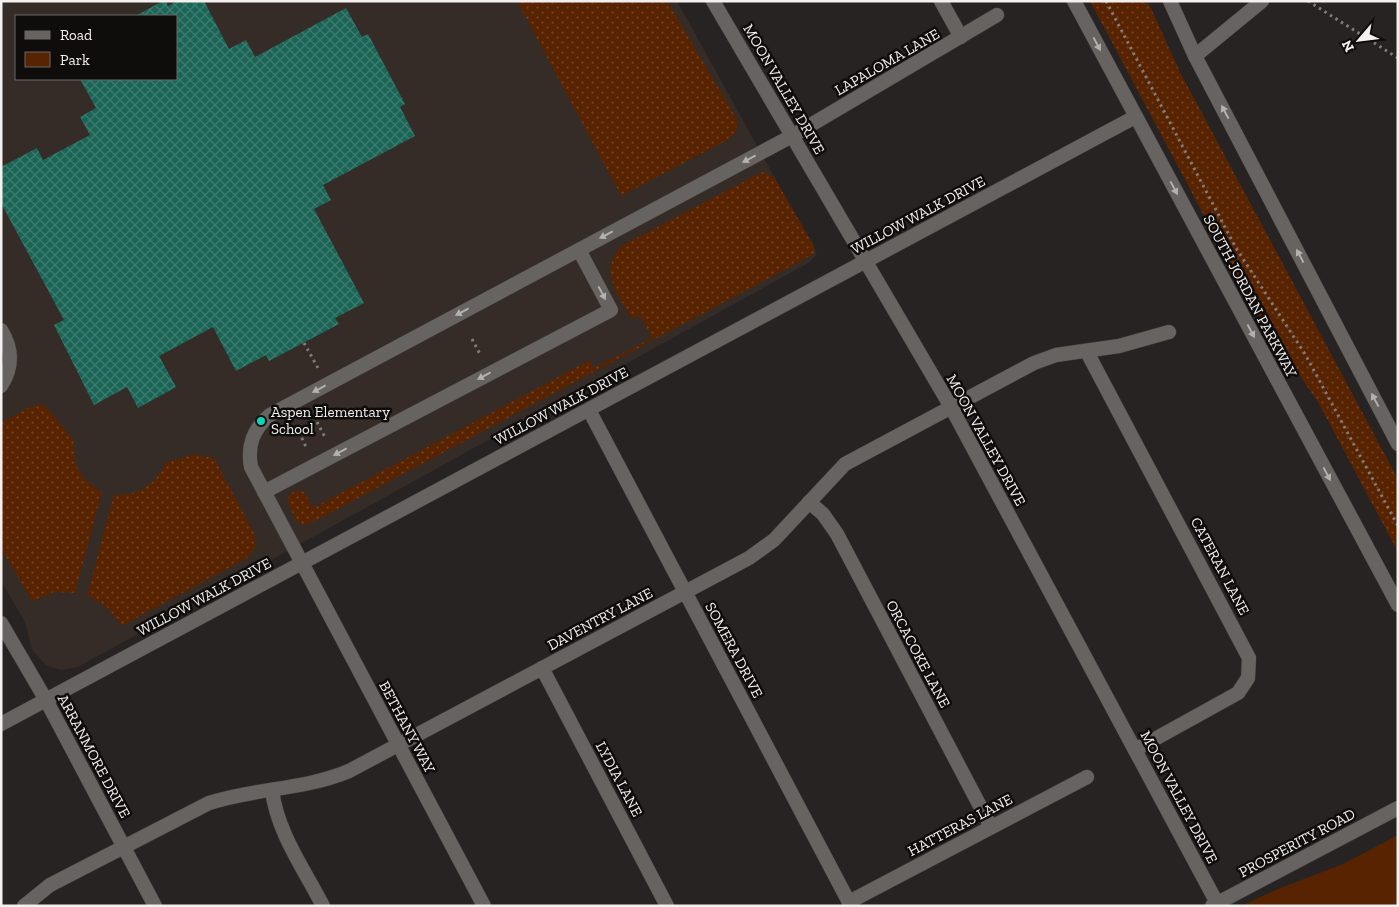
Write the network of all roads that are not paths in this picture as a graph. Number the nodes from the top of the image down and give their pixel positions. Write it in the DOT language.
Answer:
graph roads {
  1 [pos="713,1"];
  2 [pos="941,1"];
  3 [pos="1074,1"];
  4 [pos="1170,1"];
  5 [pos="1262,1"];
  6 [pos="997,16"];
  7 [pos="961,37"];
  8 [pos="1195,56"];
  9 [pos="1135,117"];
  10 [pos="792,136"];
  11 [pos="579,250"];
  12 [pos="866,261"];
  13 [pos="1,330"];
  14 [pos="1169,332"];
  15 [pos="1087,352"];
  16 [pos="1,386"];
  17 [pos="951,407"];
  18 [pos="588,410"];
  19 [pos="1398,444"];
  20 [pos="264,492"];
  21 [pos="809,502"];
  22 [pos="302,563"];
  23 [pos="685,592"];
  24 [pos="1398,605"];
  25 [pos="1,623"];
  26 [pos="542,668"];
  27 [pos="46,700"];
  28 [pos="1,724"];
  29 [pos="398,744"];
  30 [pos="1135,750"];
  31 [pos="1087,776"];
  32 [pos="272,790"];
  33 [pos="1398,808"];
  34 [pos="991,827"];
  35 [pos="124,846"];
  36 [pos="850,904"];
  37 [pos="1214,904"];
  38 [pos="24,906"];
  39 [pos="155,906"];
  40 [pos="323,906"];
  41 [pos="484,906"];
  42 [pos="667,906"];
  1 -- 10 [label="street, MOON VALLEY DRIVE"];
  2 -- 7 [label="street"];
  3 -- 9 [label="street, SOUTH JORDAN PARKWAY, one-way"];
  4 -- 8 [label="street"];
  5 -- 8 [label="street"];
  6 -- 7 [label="street, LAPALOMA LANE"];
  7 -- 10 [label="street, LAPALOMA LANE"];
  19 -- 8 [label="street, one-way"];
  9 -- 12 [label="street, WILLOW WALK DRIVE"];
  9 -- 24 [label="street, SOUTH JORDAN PARKWAY, one-way"];
  10 -- 11 [label="street, LAPALOMA LANE, one-way"];
  10 -- 12 [label="street, MOON VALLEY DRIVE"];
  11 -- 20 [label="street, BETHANY WAY, one-way"];
  11 -- 20 [label="street, one-way"];
  12 -- 17 [label="street, MOON VALLEY DRIVE"];
  12 -- 18 [label="street, WILLOW WALK DRIVE"];
  13 -- 16 [label="street"];
  14 -- 15 [label="street, DAVENTRY LANE"];
  15 -- 17 [label="street, DAVENTRY LANE"];
  15 -- 30 [label="street, CATERAN LANE"];
  17 -- 21 [label="street, DAVENTRY LANE"];
  17 -- 30 [label="street, MOON VALLEY DRIVE"];
  18 -- 22 [label="street, WILLOW WALK DRIVE"];
  18 -- 23 [label="street, SOMERA DRIVE"];
  20 -- 22 [label="street, BETHANY WAY"];
  21 -- 23 [label="street, DAVENTRY LANE"];
  21 -- 34 [label="street, ORCACOKE LANE"];
  22 -- 27 [label="street, WILLOW WALK DRIVE"];
  22 -- 29 [label="street, BETHANY WAY"];
  23 -- 26 [label="street, DAVENTRY LANE"];
  23 -- 36 [label="street, SOMERA DRIVE"];
  25 -- 27 [label="street, ARRANMORE DRIVE"];
  26 -- 29 [label="street, DAVENTRY LANE"];
  26 -- 42 [label="street, LYDIA LANE"];
  27 -- 28 [label="street, WILLOW WALK DRIVE"];
  27 -- 35 [label="street, ARRANMORE DRIVE"];
  29 -- 32 [label="street, DAVENTRY LANE"];
  29 -- 41 [label="street, BETHANY WAY"];
  30 -- 37 [label="street, MOON VALLEY DRIVE"];
  31 -- 34 [label="street, HATTERAS LANE"];
  32 -- 35 [label="street, DAVENTRY LANE"];
  32 -- 40 [label="street"];
  33 -- 37 [label="street, PROSPERITY ROAD"];
  34 -- 36 [label="street, HATTERAS LANE"];
  35 -- 38 [label="street, DAVENTRY LANE"];
  35 -- 39 [label="street, ARRANMORE DRIVE"];
}
